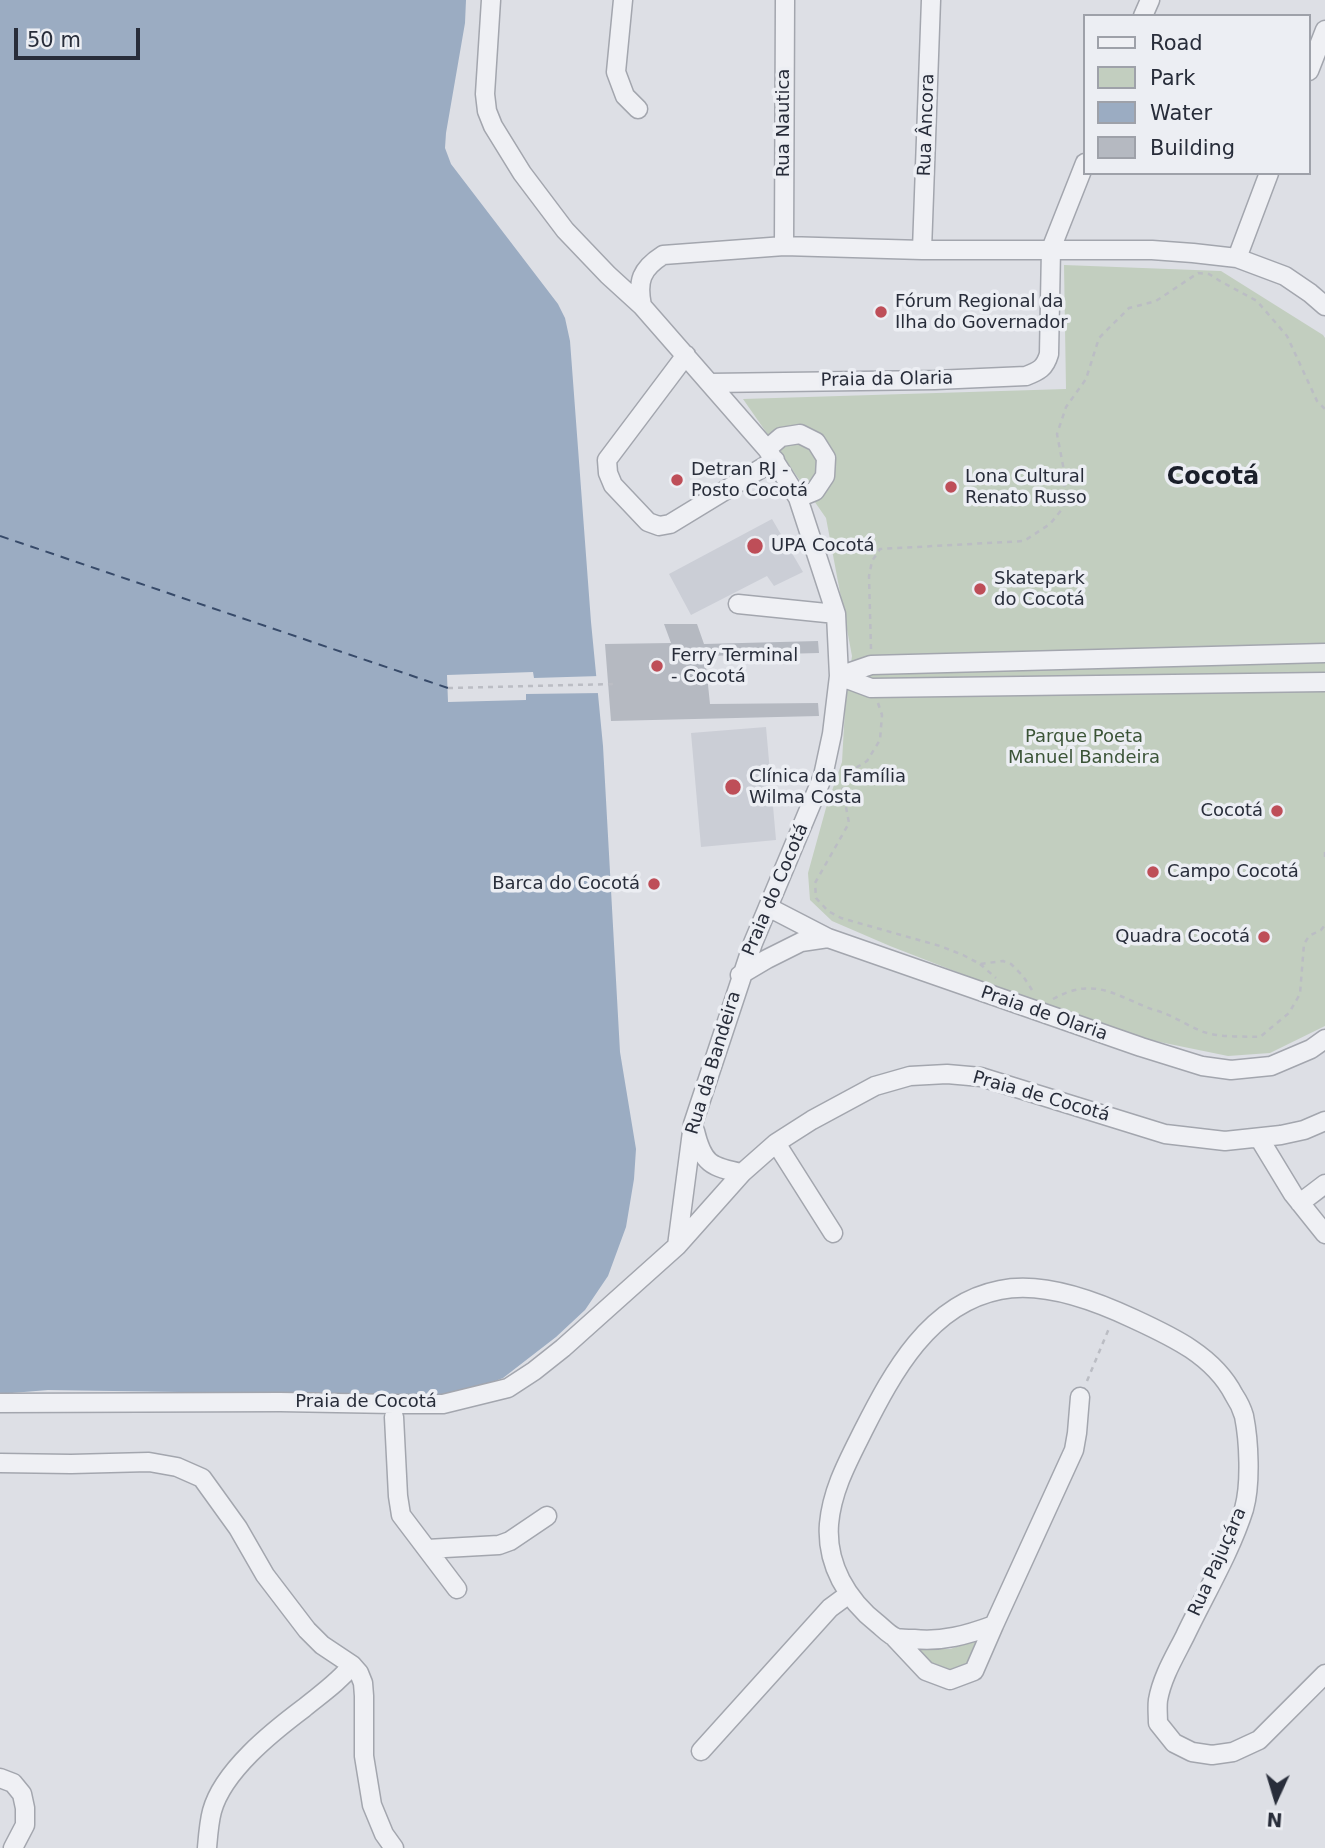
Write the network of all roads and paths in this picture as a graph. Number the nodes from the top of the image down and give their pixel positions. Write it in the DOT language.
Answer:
graph roads {
  1 [pos="491,0"];
  2 [pos="623,0"];
  3 [pos="785,0"];
  4 [pos="931,0"];
  5 [pos="1325,30"];
  6 [pos="1311,66"];
  7 [pos="638,109"];
  8 [pos="1084,166"];
  9 [pos="1268,175"];
  10 [pos="784,246"];
  11 [pos="1051,248"];
  12 [pos="922,250"];
  13 [pos="1237,258"];
  14 [pos="642,306"];
  15 [pos="1325,306"];
  16 [pos="686,355"];
  17 [pos="710,383"];
  18 [pos="771,455"];
  19 [pos="798,498"];
  20 [pos="737,604"];
  21 [pos="836,614"];
  22 [pos="1325,653"];
  23 [pos="839,676"];
  24 [pos="1325,682"];
  25 [pos="614,684"];
  26 [pos="447,688"];
  27 [pos="1325,852"];
  28 [pos="1325,862"];
  29 [pos="768,908"];
  30 [pos="1325,926"];
  31 [pos="828,938"];
  32 [pos="740,975"];
  33 [pos="1240,1036"];
  34 [pos="1325,1039"];
  35 [pos="1325,1121"];
  36 [pos="693,1124"];
  37 [pos="1259,1138"];
  38 [pos="776,1143"];
  39 [pos="742,1172"];
  40 [pos="1325,1184"];
  41 [pos="1300,1203"];
  42 [pos="681,1213"];
  43 [pos="700,1220"];
  44 [pos="833,1233"];
  45 [pos="1325,1234"];
  46 [pos="677,1246"];
  47 [pos="1116,1311"];
  48 [pos="1094,1365"];
  49 [pos="1080,1397"];
  50 [pos="0,1403"];
  51 [pos="360,1404"];
  52 [pos="435,1404"];
  53 [pos="394,1416"];
  54 [pos="0,1463"];
  55 [pos="547,1516"];
  56 [pos="427,1549"];
  57 [pos="457,1589"];
  58 [pos="849,1594"];
  59 [pos="993,1625"];
  60 [pos="895,1637"];
  61 [pos="352,1665"];
  62 [pos="1325,1674"];
  63 [pos="701,1751"];
  64 [pos="0,1778"];
  65 [pos="13,1848"];
  66 [pos="207,1848"];
  67 [pos="394,1848"];
  1 -- 14 [label="street"];
  2 -- 7 [label="street"];
  3 -- 10 [label="street, Rua Nautica"];
  4 -- 12 [label="street, Rua Âncora"];
  5 -- 6 [label="street"];
  8 -- 11 [label="street"];
  9 -- 13 [label="street"];
  10 -- 12 [label="street"];
  10 -- 14 [label="street"];
  11 -- 12 [label="street"];
  11 -- 13 [label="street"];
  11 -- 17 [label="street, Praia da Olaria"];
  13 -- 15 [label="street"];
  14 -- 16 [label="street"];
  16 -- 17 [label="street"];
  16 -- 18 [label="street"];
  17 -- 18 [label="street, Praia do Cocotá"];
  18 -- 19 [label="street, Praia do Cocotá"];
  18 -- 19 [label="street"];
  19 -- 21 [label="street, Praia do Cocotá"];
  20 -- 21 [label="street"];
  21 -- 23 [label="street, Praia do Cocotá"];
  22 -- 23 [label="street"];
  23 -- 24 [label="street"];
  23 -- 29 [label="street, Praia do Cocotá"];
  25 -- 26 [label="path"];
  27 -- 28 [label="path"];
  29 -- 31 [label="street, Praia de Olaria"];
  29 -- 32 [label="street, Praia do Cocotá"];
  30 -- 33 [label="path"];
  31 -- 32 [label="street, Rua da Bandeira"];
  31 -- 34 [label="street, Praia de Olaria"];
  32 -- 36 [label="street, Rua da Bandeira"];
  35 -- 37 [label="street, Praia de Cocotá"];
  36 -- 39 [label="street"];
  36 -- 42 [label="street, Rua da Bandeira"];
  37 -- 38 [label="street, Praia de Cocotá"];
  37 -- 41 [label="street"];
  38 -- 39 [label="street, Praia de Cocotá"];
  38 -- 44 [label="street"];
  39 -- 43 [label="street, Praia de Cocotá"];
  40 -- 41 [label="street"];
  41 -- 45 [label="street"];
  42 -- 43 [label="street"];
  42 -- 46 [label="street, Rua da Bandeira"];
  43 -- 46 [label="street, Praia de Cocotá"];
  46 -- 52 [label="street, Praia de Cocotá"];
  47 -- 48 [label="path"];
  47 -- 58 [label="street, Rua Pajuçára"];
  47 -- 62 [label="street, Rua Pajuçára"];
  49 -- 59 [label="street, Rua Pajuçára"];
  50 -- 51 [label="street, Praia de Cocotá"];
  51 -- 52 [label="street, Praia de Cocotá"];
  51 -- 53 [label="street"];
  52 -- 53 [label="street"];
  53 -- 56 [label="street"];
  54 -- 61 [label="street"];
  55 -- 56 [label="street"];
  56 -- 57 [label="street"];
  58 -- 60 [label="street, Rua Pajuçára"];
  58 -- 63 [label="street"];
  59 -- 60 [label="street"];
  59 -- 60 [label="street, Rua Pajuçára"];
  61 -- 66 [label="street"];
  61 -- 67 [label="street"];
  64 -- 65 [label="street"];
}
